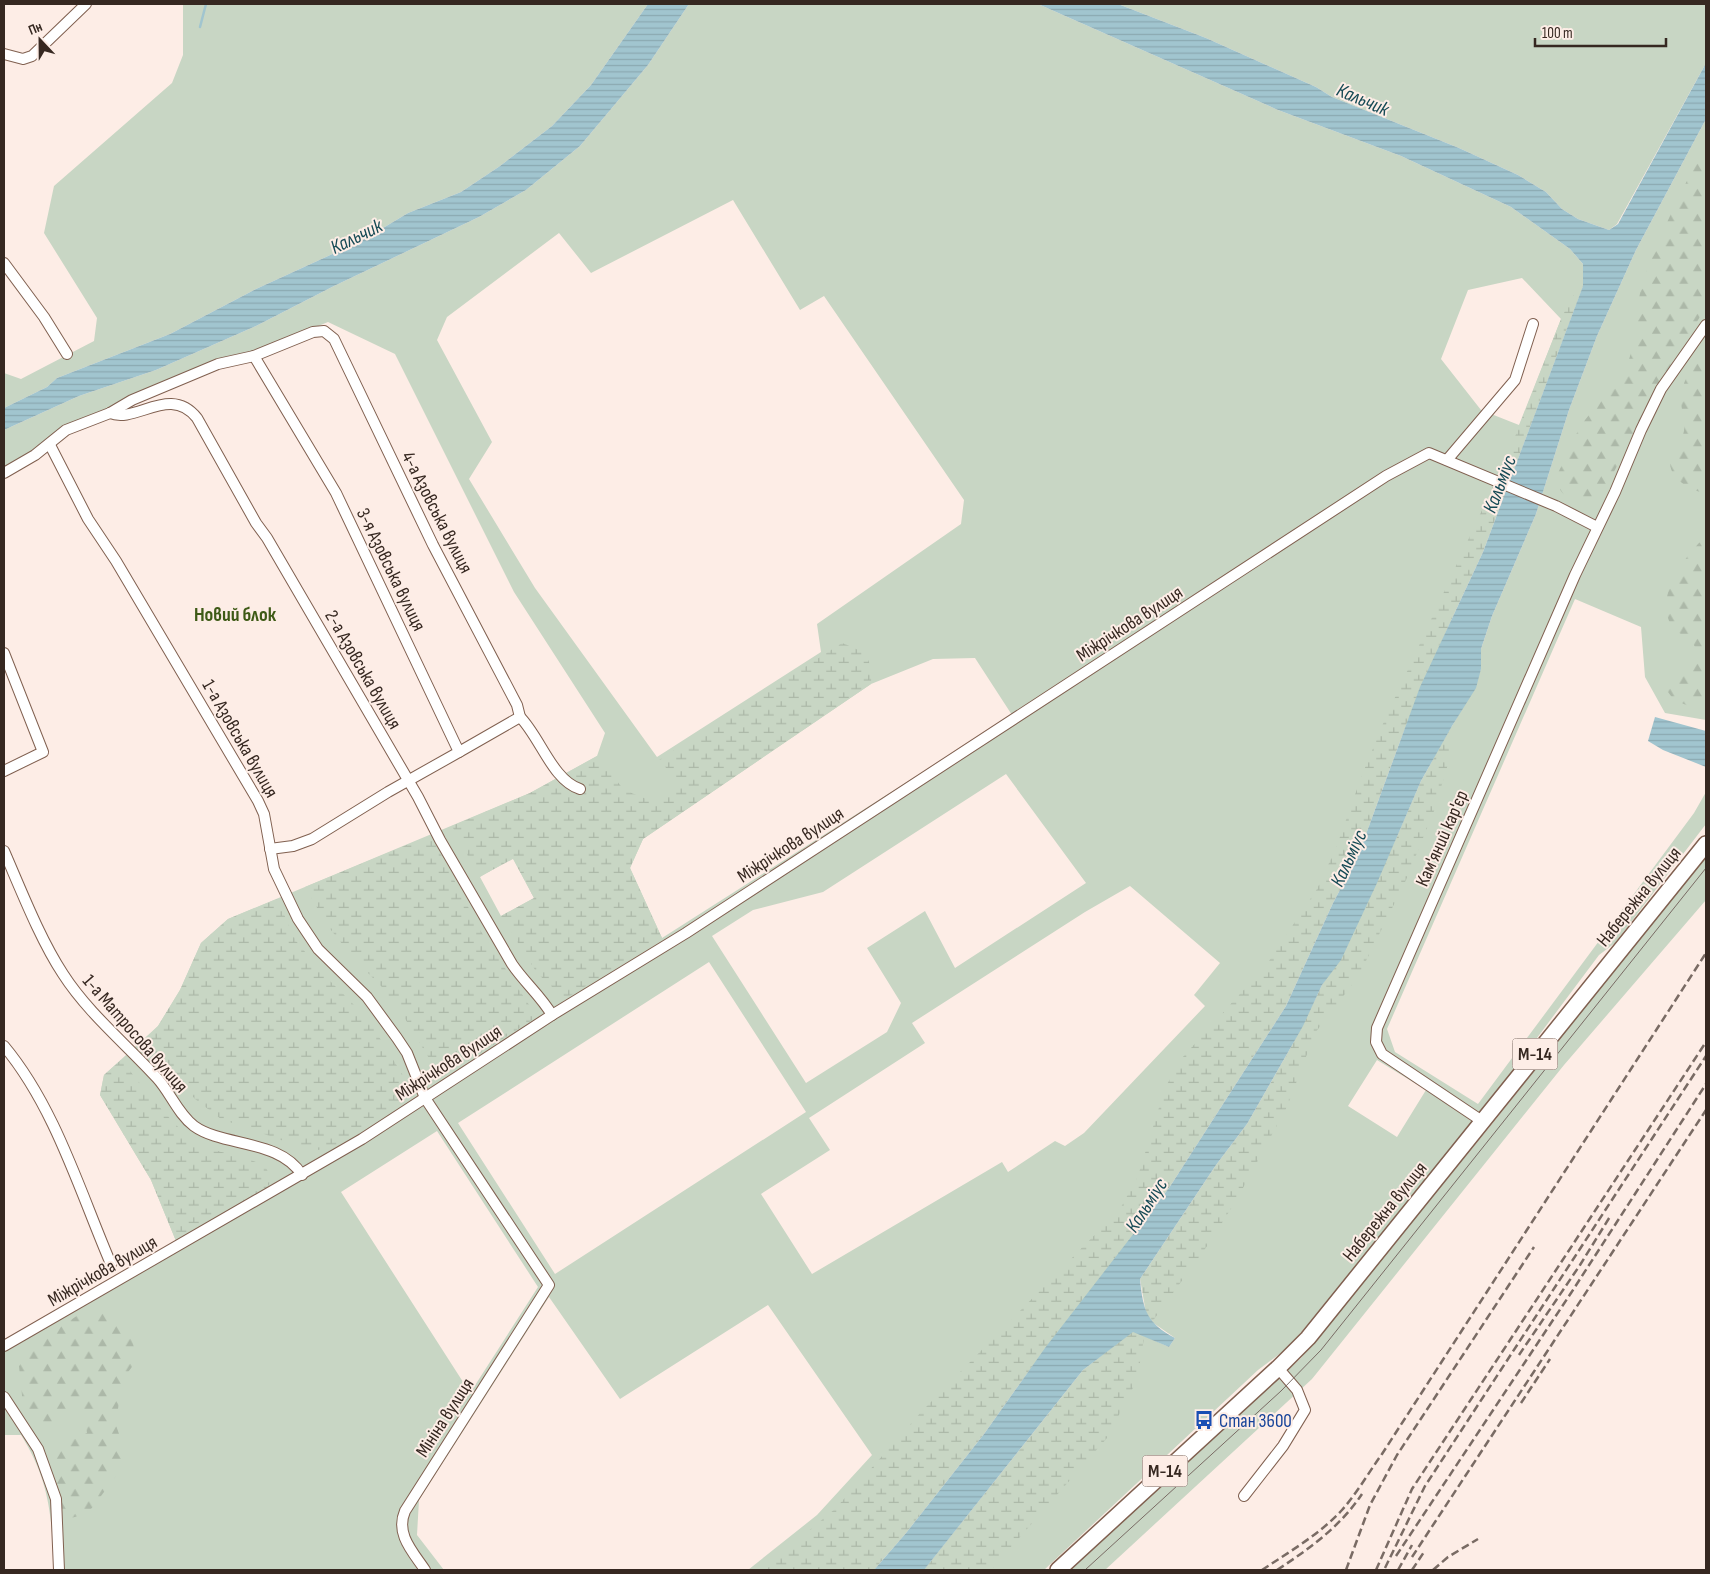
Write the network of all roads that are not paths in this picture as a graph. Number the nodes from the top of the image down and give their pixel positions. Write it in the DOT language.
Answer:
graph roads {
  1 [pos="86,4"];
  2 [pos="4,54"];
  3 [pos="4,263"];
  4 [pos="1533,324"];
  5 [pos="1706,325"];
  6 [pos="67,354"];
  7 [pos="254,356"];
  8 [pos="110,413"];
  9 [pos="50,445"];
  10 [pos="1447,460"];
  11 [pos="4,473"];
  12 [pos="1597,527"];
  13 [pos="4,653"];
  14 [pos="520,717"];
  15 [pos="459,752"];
  16 [pos="4,771"];
  17 [pos="408,781"];
  18 [pos="580,789"];
  19 [pos="1706,844"];
  20 [pos="270,849"];
  21 [pos="4,851"];
  22 [pos="552,1015"];
  23 [pos="4,1046"];
  24 [pos="425,1098"];
  25 [pos="1482,1121"];
  26 [pos="302,1175"];
  27 [pos="111,1264"];
  28 [pos="549,1285"];
  29 [pos="4,1346"];
  30 [pos="1278,1368"];
  31 [pos="4,1397"];
  32 [pos="1244,1496"];
  33 [pos="59,1570"];
  34 [pos="425,1570"];
  35 [pos="1058,1570"];
  1 -- 2 [label="street"];
  3 -- 6 [label="street"];
  4 -- 10 [label="street"];
  5 -- 12 [label="street, Кам'яний кар'єр"];
  7 -- 8 [label="street"];
  7 -- 14 [label="street, 4-а Азовська вулиця"];
  7 -- 15 [label="street, 3-я Азовська вулиця"];
  8 -- 9 [label="street"];
  8 -- 17 [label="street, 2-а Азовська вулиця"];
  9 -- 11 [label="street"];
  9 -- 20 [label="street, 1-а Азовська вулиця"];
  10 -- 12 [label="street, Міжрічкова вулиця"];
  10 -- 22 [label="street, Міжрічкова вулиця"];
  12 -- 25 [label="street, Кам'яний кар'єр"];
  13 -- 16 [label="street"];
  14 -- 15 [label="street"];
  14 -- 18 [label="street, 4-а Азовська вулиця"];
  15 -- 17 [label="street"];
  17 -- 20 [label="street"];
  17 -- 22 [label="street, 2-а Азовська вулиця"];
  19 -- 25 [label="highway, Набережна вулиця / М-14"];
  20 -- 24 [label="street, 1-а Азовська вулиця"];
  21 -- 26 [label="street, 1-а Матросова вулиця"];
  22 -- 24 [label="street, Міжрічкова вулиця"];
  23 -- 27 [label="street"];
  24 -- 26 [label="street, Міжрічкова вулиця"];
  24 -- 28 [label="street, 1-а Азовська вулиця"];
  25 -- 30 [label="highway, Набережна вулиця / М-14"];
  26 -- 29 [label="street, Міжрічкова вулиця"];
  28 -- 34 [label="street, Мініна вулиця"];
  30 -- 32 [label="street"];
  30 -- 35 [label="highway, Набережна вулиця / М-14"];
  31 -- 33 [label="street"];
}
